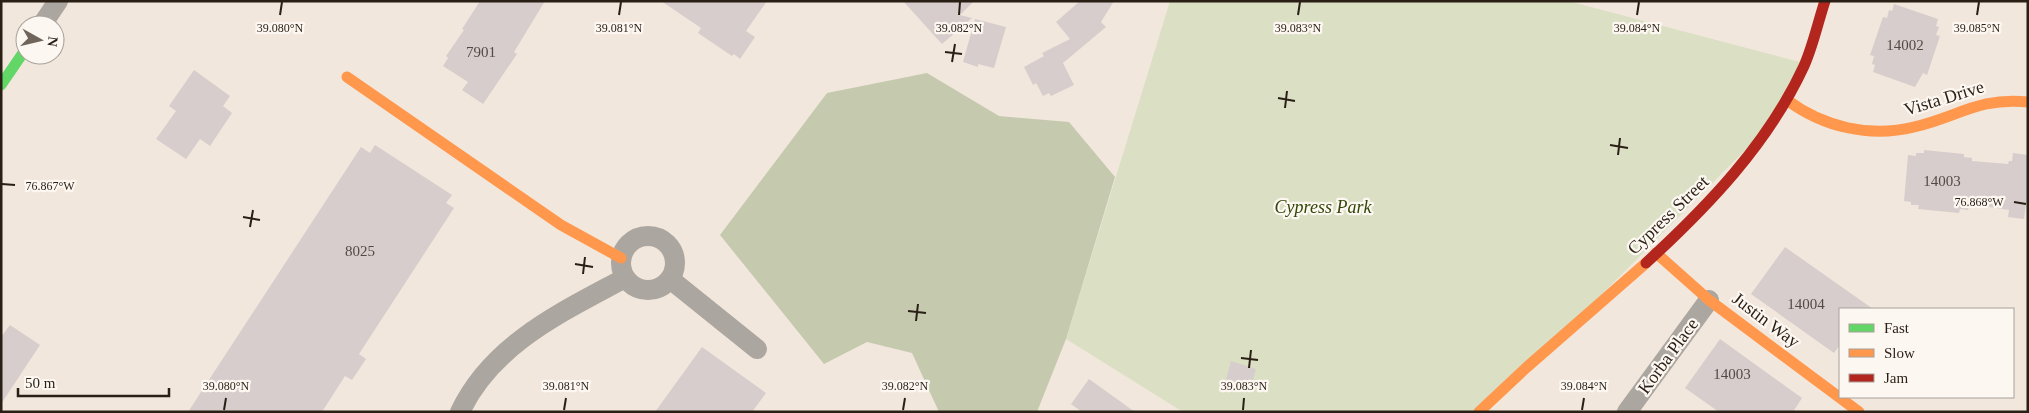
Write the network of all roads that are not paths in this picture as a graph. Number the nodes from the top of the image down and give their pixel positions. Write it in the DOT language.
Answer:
graph roads {
  1 [pos="58,1"];
  2 [pos="1825,1"];
  3 [pos="49,15"];
  4 [pos="15,65"];
  5 [pos="347,77"];
  6 [pos="1,85"];
  7 [pos="1787,100"];
  8 [pos="2028,102"];
  9 [pos="1656,253"];
  10 [pos="621,258"];
  11 [pos="625,278"];
  12 [pos="670,279"];
  13 [pos="1710,300"];
  14 [pos="757,349"];
  15 [pos="1848,405"];
  16 [pos="460,412"];
  17 [pos="1479,412"];
  18 [pos="1627,412"];
  1 -- 3 [label="street"];
  2 -- 7 [label="street, Cypress Street"];
  4 -- 6 [label="street"];
  5 -- 10 [label="street"];
  7 -- 8 [label="street, Vista Drive"];
  7 -- 9 [label="street, Cypress Street"];
  9 -- 13 [label="street, Justin Way"];
  9 -- 17 [label="street, Cypress Street"];
  10 -- 11 [label="street"];
  10 -- 12 [label="street"];
  11 -- 12 [label="street"];
  11 -- 16 [label="street"];
  12 -- 14 [label="street"];
  13 -- 15 [label="street, Justin Way"];
  13 -- 18 [label="street, Korba Place"];
}
